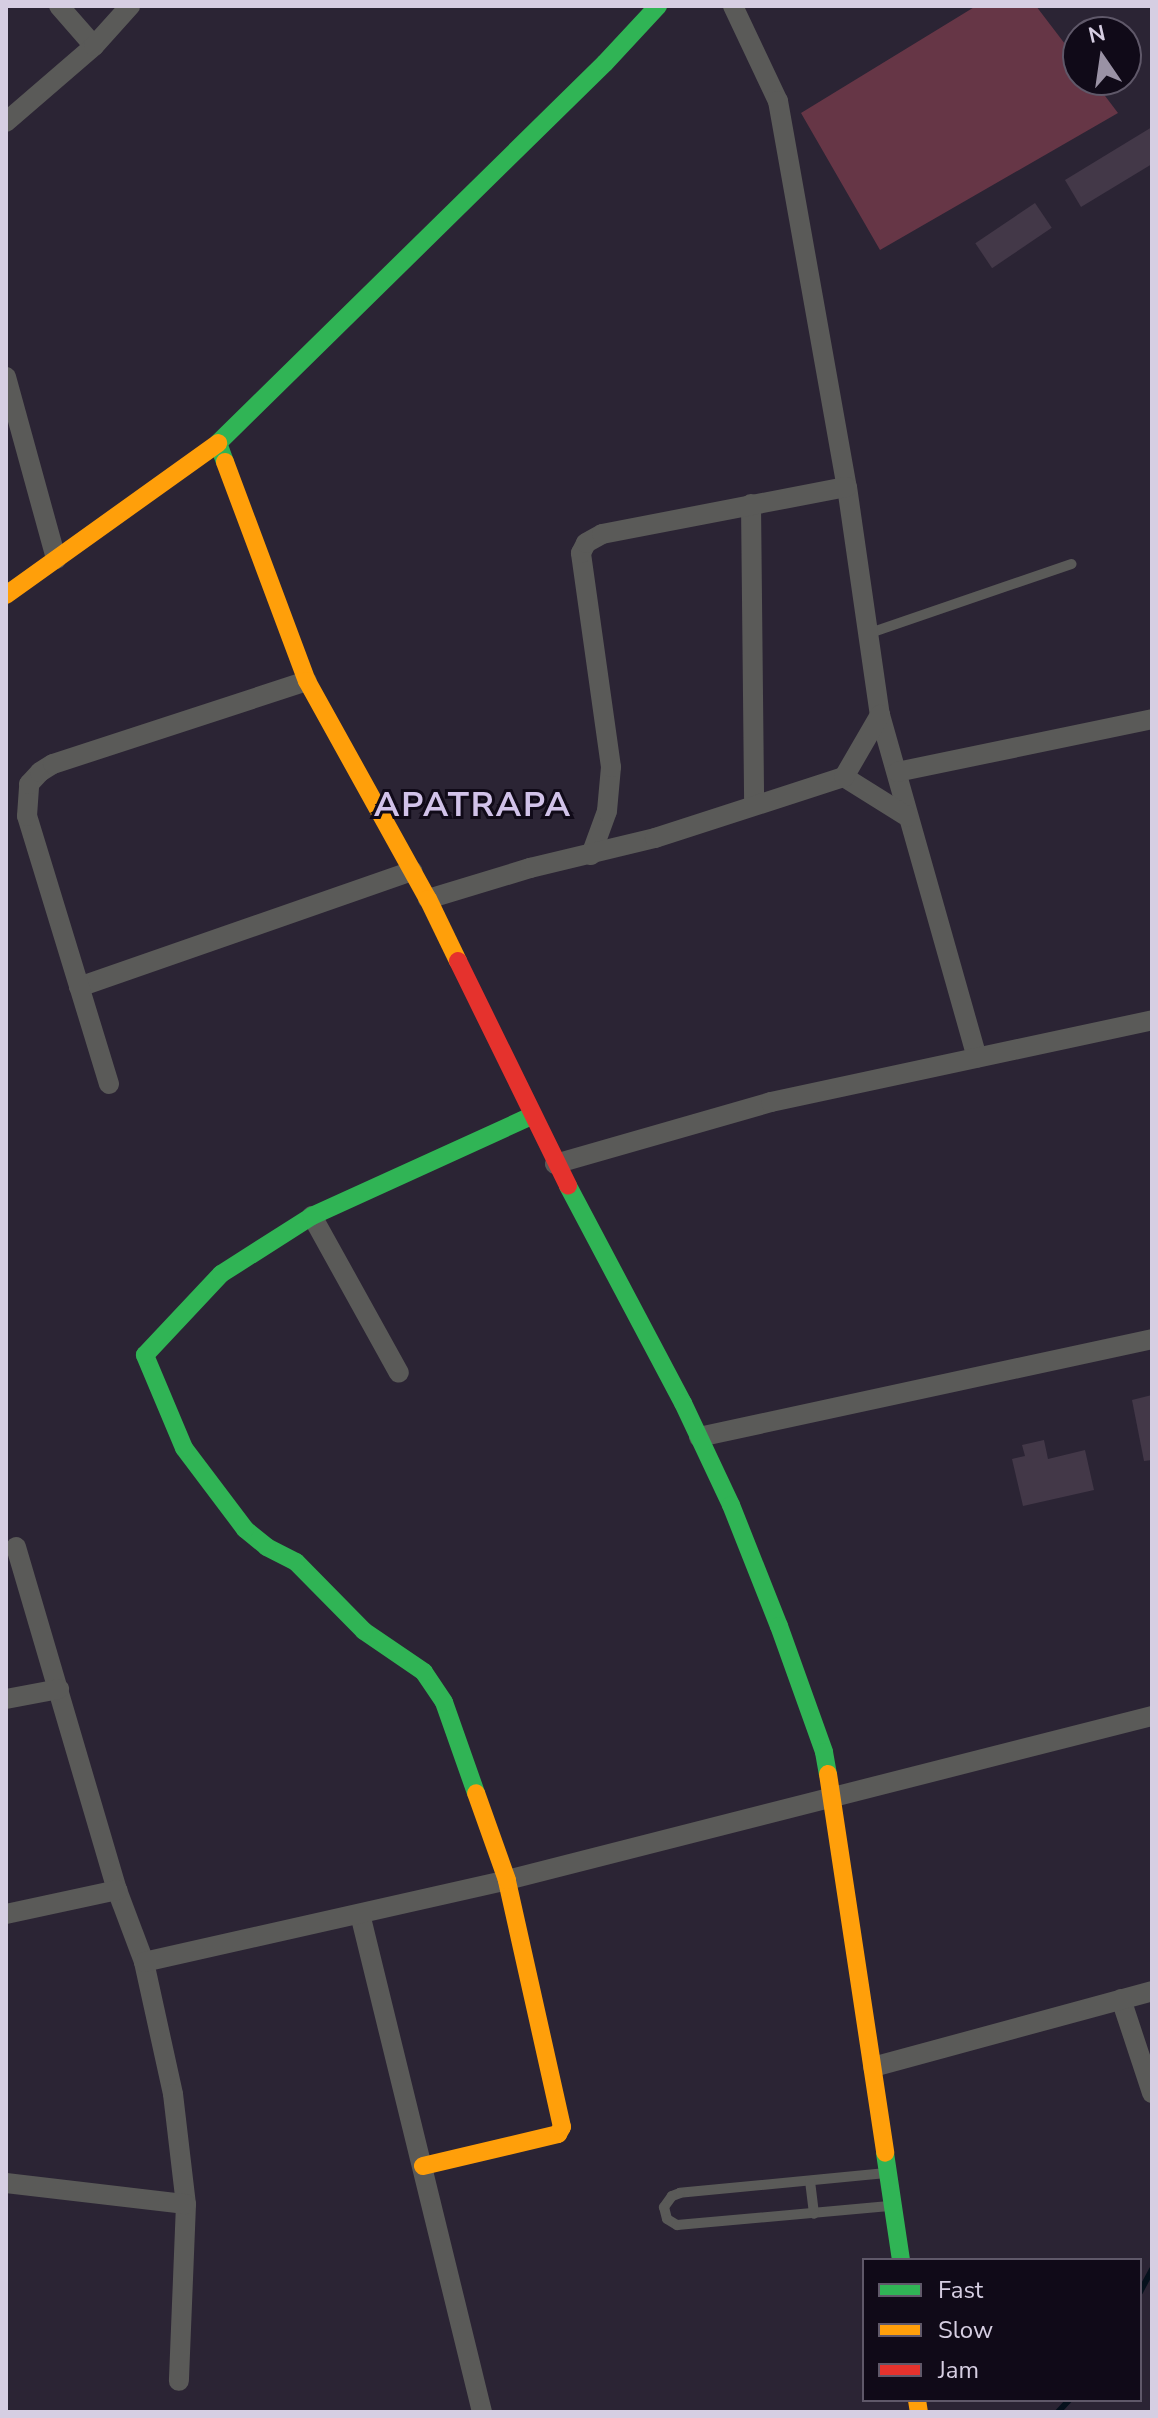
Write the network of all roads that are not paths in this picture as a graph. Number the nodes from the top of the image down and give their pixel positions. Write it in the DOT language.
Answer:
graph roads {
  1 [pos="59,6"];
  2 [pos="130,6"];
  3 [pos="658,6"];
  4 [pos="733,6"];
  5 [pos="94,46"];
  6 [pos="6,122"];
  7 [pos="6,377"];
  8 [pos="218,443"];
  9 [pos="847,487"];
  10 [pos="751,504"];
  11 [pos="56,559"];
  12 [pos="1071,564"];
  13 [pos="6,595"];
  14 [pos="870,633"];
  15 [pos="307,681"];
  16 [pos="880,715"];
  17 [pos="1152,722"];
  18 [pos="897,772"];
  19 [pos="844,777"];
  20 [pos="754,804"];
  21 [pos="908,817"];
  22 [pos="591,855"];
  23 [pos="412,871"];
  24 [pos="428,899"];
  25 [pos="79,987"];
  26 [pos="1152,1020"];
  27 [pos="977,1058"];
  28 [pos="109,1084"];
  29 [pos="531,1116"];
  30 [pos="555,1164"];
  31 [pos="312,1216"];
  32 [pos="1152,1339"];
  33 [pos="399,1373"];
  34 [pos="699,1437"];
  35 [pos="16,1547"];
  36 [pos="59,1689"];
  37 [pos="6,1699"];
  38 [pos="1152,1716"];
  39 [pos="833,1798"];
  40 [pos="507,1880"];
  41 [pos="117,1890"];
  42 [pos="6,1914"];
  43 [pos="360,1914"];
  44 [pos="144,1962"];
  45 [pos="1152,1991"];
  46 [pos="1121,1999"];
  47 [pos="873,2067"];
  48 [pos="1152,2093"];
  49 [pos="423,2166"];
  50 [pos="888,2173"];
  51 [pos="810,2181"];
  52 [pos="6,2183"];
  53 [pos="186,2204"];
  54 [pos="893,2205"];
  55 [pos="814,2214"];
  56 [pos="901,2258"];
  57 [pos="179,2381"];
  58 [pos="482,2412"];
  1 -- 5 [label="street"];
  2 -- 5 [label="street"];
  3 -- 8 [label="street"];
  4 -- 9 [label="street"];
  5 -- 6 [label="street"];
  7 -- 11 [label="street"];
  8 -- 11 [label="street"];
  8 -- 15 [label="street"];
  9 -- 10 [label="street"];
  9 -- 14 [label="street"];
  10 -- 20 [label="street"];
  10 -- 22 [label="street"];
  11 -- 13 [label="street"];
  12 -- 14 [label="lane"];
  14 -- 16 [label="street"];
  15 -- 23 [label="street"];
  15 -- 25 [label="street"];
  16 -- 18 [label="street"];
  16 -- 19 [label="street"];
  17 -- 18 [label="street"];
  18 -- 21 [label="street"];
  19 -- 20 [label="street"];
  19 -- 21 [label="street"];
  20 -- 22 [label="street"];
  21 -- 27 [label="street"];
  22 -- 24 [label="street"];
  23 -- 24 [label="street"];
  23 -- 25 [label="street"];
  24 -- 29 [label="street"];
  25 -- 28 [label="street"];
  26 -- 27 [label="street"];
  27 -- 30 [label="street"];
  29 -- 30 [label="street"];
  29 -- 31 [label="street"];
  30 -- 34 [label="street"];
  31 -- 33 [label="street"];
  31 -- 40 [label="street"];
  32 -- 34 [label="street"];
  34 -- 39 [label="street"];
  35 -- 36 [label="street"];
  36 -- 37 [label="street"];
  36 -- 41 [label="street"];
  38 -- 39 [label="street"];
  39 -- 40 [label="street"];
  39 -- 47 [label="street"];
  40 -- 43 [label="street"];
  40 -- 49 [label="street"];
  41 -- 42 [label="street"];
  41 -- 44 [label="street"];
  43 -- 44 [label="street"];
  43 -- 49 [label="street"];
  44 -- 53 [label="street"];
  45 -- 46 [label="street"];
  46 -- 47 [label="street"];
  46 -- 48 [label="street"];
  47 -- 50 [label="street"];
  49 -- 58 [label="street"];
  50 -- 51 [label="lane"];
  50 -- 54 [label="street"];
  51 -- 55 [label="lane"];
  51 -- 55 [label="lane"];
  52 -- 53 [label="street"];
  53 -- 57 [label="street"];
  54 -- 55 [label="lane"];
  54 -- 56 [label="street"];
}
